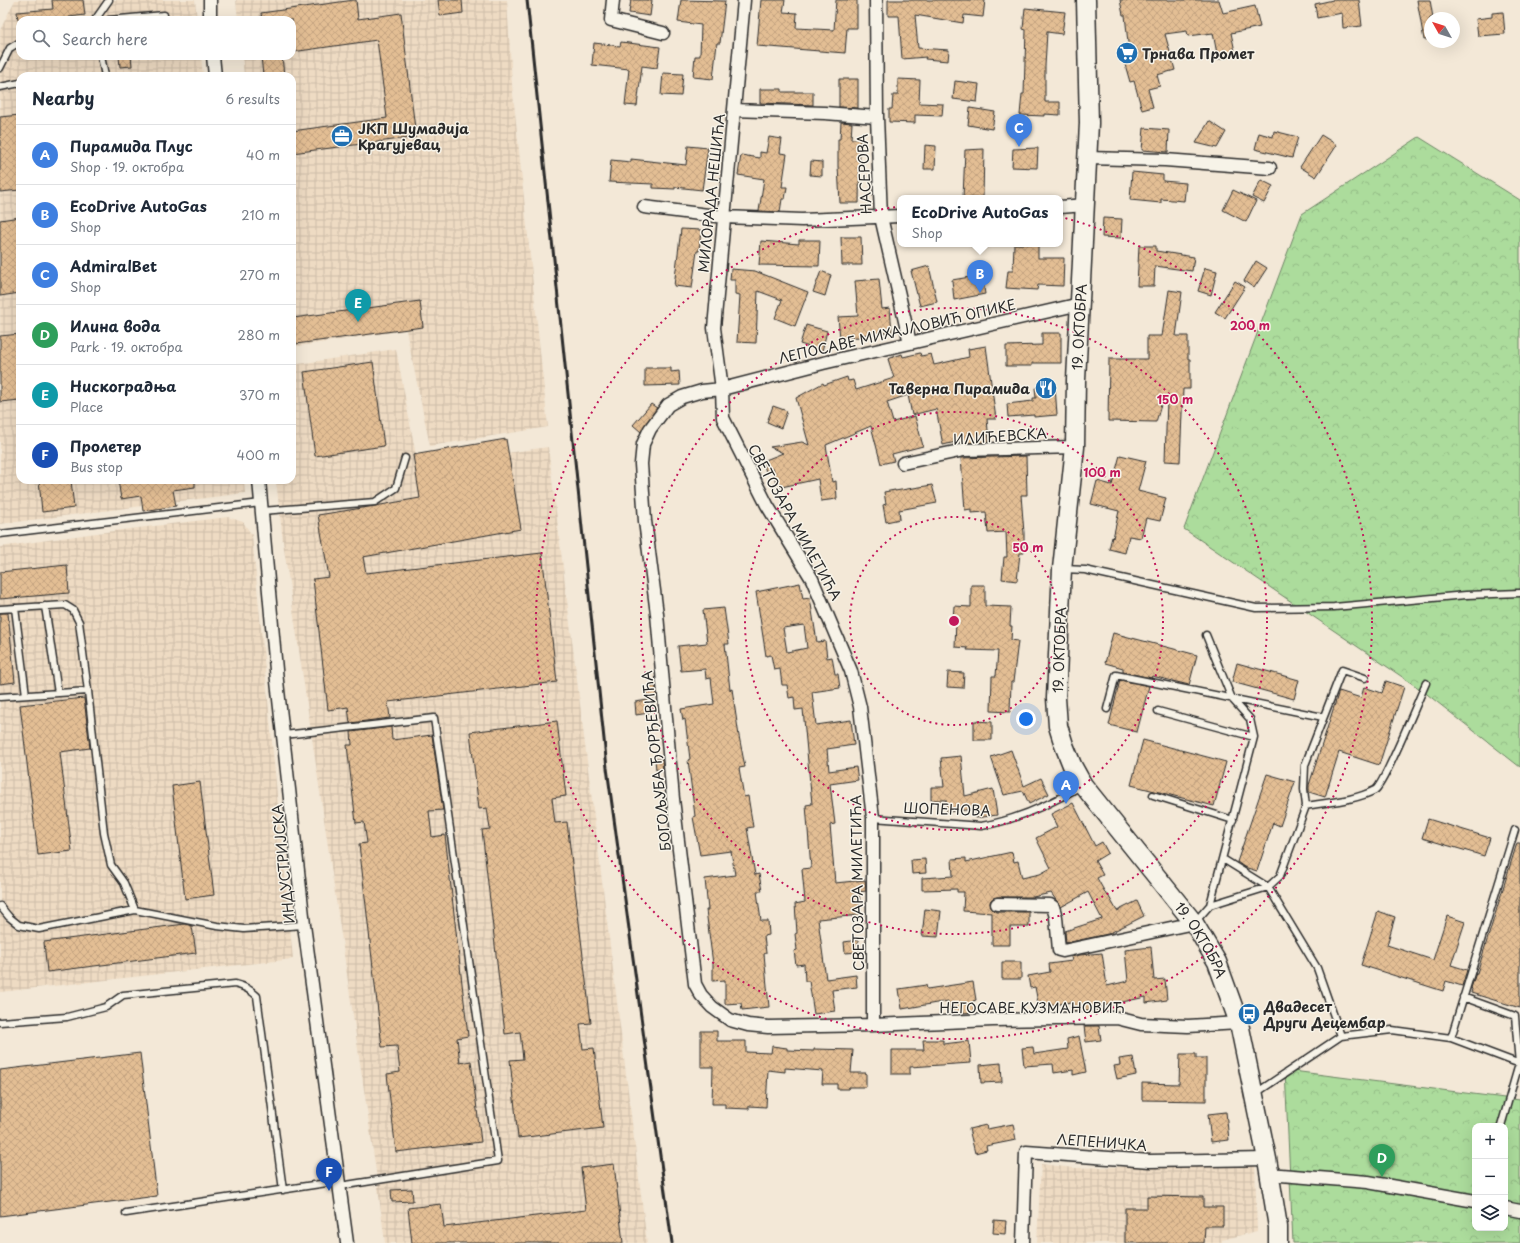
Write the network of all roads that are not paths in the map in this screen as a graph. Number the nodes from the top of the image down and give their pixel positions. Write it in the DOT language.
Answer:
graph roads {
  1 [pos="109,0"];
  2 [pos="210,0"];
  3 [pos="613,0"];
  4 [pos="744,0"];
  5 [pos="876,0"];
  6 [pos="1086,0"];
  7 [pos="164,15"];
  8 [pos="98,16"];
  9 [pos="153,16"];
  10 [pos="210,16"];
  11 [pos="663,33"];
  12 [pos="16,44"];
  13 [pos="102,60"];
  14 [pos="213,60"];
  15 [pos="0,68"];
  16 [pos="104,72"];
  17 [pos="215,72"];
  18 [pos="16,84"];
  19 [pos="0,87"];
  20 [pos="734,110"];
  21 [pos="876,118"];
  22 [pos="1087,158"];
  23 [pos="1270,168"];
  24 [pos="1085,206"];
  25 [pos="644,207"];
  26 [pos="1063,207"];
  27 [pos="897,216"];
  28 [pos="724,217"];
  29 [pos="881,217"];
  30 [pos="1080,304"];
  31 [pos="910,343"];
  32 [pos="722,389"];
  33 [pos="1075,447"];
  34 [pos="404,458"];
  35 [pos="903,464"];
  36 [pos="259,484"];
  37 [pos="262,507"];
  38 [pos="0,534"];
  39 [pos="1062,569"];
  40 [pos="1520,593"];
  41 [pos="45,606"];
  42 [pos="15,608"];
  43 [pos="0,609"];
  44 [pos="1206,635"];
  45 [pos="1365,678"];
  46 [pos="1426,683"];
  47 [pos="88,691"];
  48 [pos="58,693"];
  49 [pos="26,695"];
  50 [pos="0,697"];
  51 [pos="1232,699"];
  52 [pos="1107,709"];
  53 [pos="1158,711"];
  54 [pos="1323,717"];
  55 [pos="284,735"];
  56 [pos="1254,737"];
  57 [pos="1083,785"];
  58 [pos="1153,795"];
  59 [pos="1306,806"];
  60 [pos="873,818"];
  61 [pos="1233,820"];
  62 [pos="1515,830"];
  63 [pos="1223,859"];
  64 [pos="1268,887"];
  65 [pos="997,904"];
  66 [pos="1210,905"];
  67 [pos="0,906"];
  68 [pos="135,910"];
  69 [pos="1194,923"];
  70 [pos="304,926"];
  71 [pos="1463,997"];
  72 [pos="0,1022"];
  73 [pos="1239,1023"];
  74 [pos="873,1025"];
  75 [pos="1341,1036"];
  76 [pos="1451,1038"];
  77 [pos="1519,1064"];
  78 [pos="1253,1095"];
  79 [pos="1502,1123"];
  80 [pos="1267,1166"];
  81 [pos="340,1184"];
  82 [pos="283,1190"];
  83 [pos="1472,1200"];
  84 [pos="1508,1209"];
  85 [pos="1520,1211"];
  86 [pos="126,1213"];
  87 [pos="347,1243"];
  88 [pos="1023,1243"];
  89 [pos="1278,1243"];
  1 -- 8 [label="lane"];
  2 -- 10 [label="street"];
  3 -- 11 [label="street"];
  4 -- 20 [label="street, МИЛОРАДА НЕШИЋА"];
  5 -- 21 [label="street, НАСЕРОВА"];
  6 -- 22 [label="street, 19. ОКТОБРА"];
  7 -- 9 [label="lane"];
  12 -- 15 [label="lane"];
  13 -- 16 [label="lane"];
  14 -- 17 [label="street"];
  18 -- 19 [label="lane"];
  20 -- 21 [label="street"];
  20 -- 28 [label="street, МИЛОРАДА НЕШИЋА"];
  21 -- 29 [label="street, НАСЕРОВА"];
  22 -- 23 [label="street"];
  22 -- 24 [label="street, 19. ОКТОБРА"];
  24 -- 26 [label="street"];
  24 -- 30 [label="street, 19. ОКТОБРА"];
  25 -- 28 [label="street"];
  27 -- 29 [label="street"];
  28 -- 29 [label="street"];
  28 -- 32 [label="street, МИЛОРАДА НЕШИЋА"];
  29 -- 31 [label="street, НАСЕРОВА"];
  30 -- 31 [label="street, ЛЕПОСАВЕ МИХАЈЛОВИЋ ОПИКЕ"];
  30 -- 33 [label="street, 19. ОКТОБРА"];
  31 -- 32 [label="street, ЛЕПОСАВЕ МИХАЈЛОВИЋ ОПИКЕ"];
  32 -- 60 [label="street, СВЕТОЗАРА МИЛЕТИЋА"];
  32 -- 74 [label="street, БОГОЉУБА ЂОРЂЕВИЋА"];
  33 -- 35 [label="street, ИЛИЋЕВСКА"];
  33 -- 39 [label="street, 19. ОКТОБРА"];
  34 -- 37 [label="lane"];
  36 -- 37 [label="street, ИНДУСТРИЈСКА"];
  37 -- 38 [label="lane"];
  37 -- 55 [label="street, ИНДУСТРИЈСКА"];
  39 -- 40 [label="lane"];
  39 -- 57 [label="street, 19. ОКТОБРА"];
  41 -- 42 [label="lane"];
  41 -- 47 [label="lane"];
  41 -- 48 [label="lane"];
  42 -- 43 [label="lane"];
  42 -- 49 [label="lane"];
  44 -- 51 [label="lane"];
  45 -- 54 [label="lane"];
  46 -- 59 [label="lane"];
  47 -- 48 [label="lane"];
  47 -- 68 [label="lane"];
  48 -- 49 [label="lane"];
  49 -- 50 [label="lane"];
  51 -- 52 [label="lane"];
  51 -- 54 [label="lane"];
  51 -- 56 [label="lane"];
  53 -- 56 [label="lane"];
  54 -- 59 [label="lane"];
  55 -- 70 [label="street, ИНДУСТРИЈСКА"];
  55 -- 81 [label="lane"];
  56 -- 61 [label="lane"];
  57 -- 60 [label="lane, ШОПЕНОВА"];
  57 -- 69 [label="street, 19. ОКТОБРА"];
  58 -- 61 [label="lane"];
  59 -- 64 [label="lane"];
  60 -- 74 [label="street, СВЕТОЗАРА МИЛЕТИЋА"];
  61 -- 63 [label="lane"];
  62 -- 71 [label="lane"];
  63 -- 64 [label="lane"];
  63 -- 66 [label="lane"];
  64 -- 66 [label="lane"];
  64 -- 75 [label="lane"];
  65 -- 69 [label="street"];
  66 -- 69 [label="lane"];
  67 -- 68 [label="lane"];
  68 -- 70 [label="lane"];
  69 -- 73 [label="street, 19. ОКТОБРА"];
  70 -- 81 [label="street, ИНДУСТРИЈСКА"];
  71 -- 76 [label="lane"];
  71 -- 77 [label="lane"];
  72 -- 82 [label="lane"];
  73 -- 74 [label="street, НЕГОСАВЕ КУЗМАНОВИЋ"];
  73 -- 78 [label="street, 19. ОКТОБРА"];
  75 -- 76 [label="lane"];
  75 -- 78 [label="lane"];
  76 -- 77 [label="lane"];
  77 -- 79 [label="lane"];
  78 -- 80 [label="street, 19. ОКТОБРА"];
  80 -- 83 [label="street"];
  80 -- 88 [label="street, ЛЕПЕНИЧКА"];
  80 -- 89 [label="street, 19. ОКТОБРА"];
  81 -- 82 [label="lane"];
  81 -- 87 [label="street, ИНДУСТРИЈСКА"];
  82 -- 86 [label="lane"];
  84 -- 85 [label="street"];
}
